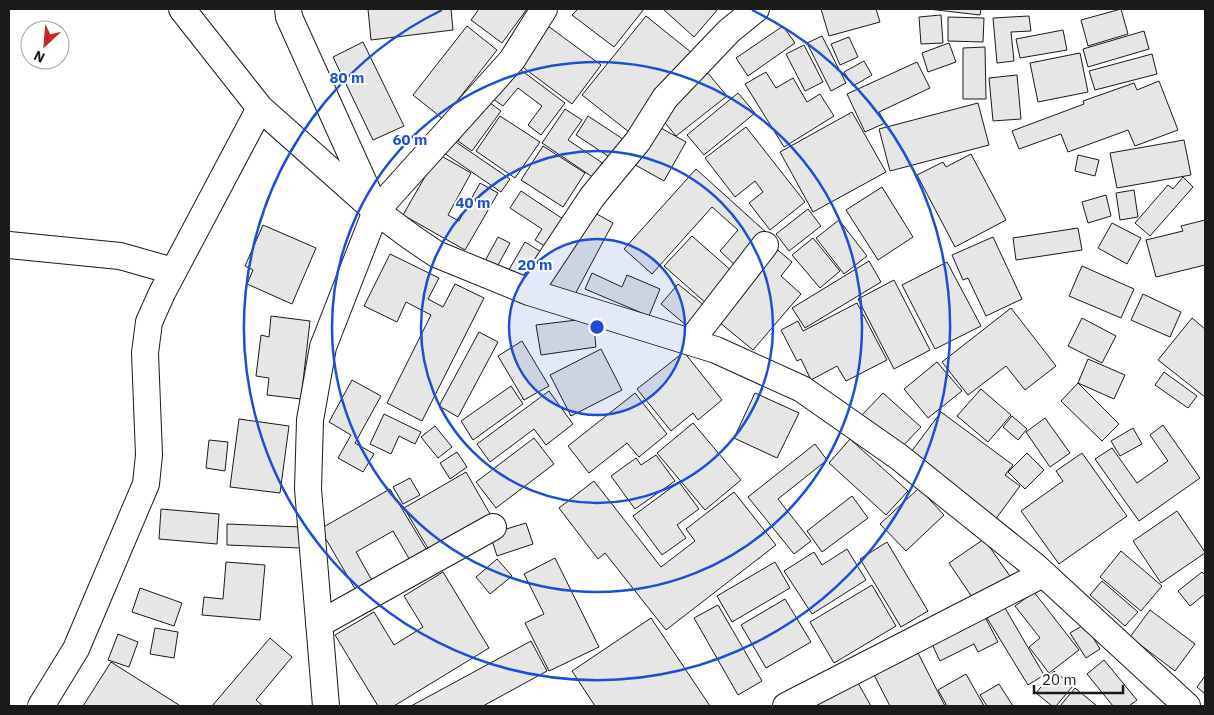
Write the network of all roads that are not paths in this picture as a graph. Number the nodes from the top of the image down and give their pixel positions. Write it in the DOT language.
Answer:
graph roads {
  1 [pos="182,9"];
  2 [pos="288,9"];
  3 [pos="544,9"];
  4 [pos="756,9"];
  5 [pos="260,108"];
  6 [pos="376,211"];
  7 [pos="9,245"];
  8 [pos="765,245"];
  9 [pos="173,271"];
  10 [pos="529,292"];
  11 [pos="690,342"];
  12 [pos="493,526"];
  13 [pos="1043,574"];
  14 [pos="319,624"];
  15 [pos="40,706"];
  16 [pos="326,706"];
  17 [pos="786,706"];
  18 [pos="1187,706"];
  1 -- 5 [label="street"];
  2 -- 6 [label="street"];
  3 -- 6 [label="street"];
  4 -- 10 [label="street"];
  5 -- 6 [label="street"];
  5 -- 9 [label="street"];
  6 -- 10 [label="street"];
  6 -- 14 [label="street"];
  7 -- 9 [label="street"];
  8 -- 11 [label="street"];
  9 -- 15 [label="street"];
  10 -- 11 [label="street"];
  11 -- 13 [label="street"];
  12 -- 14 [label="street"];
  13 -- 17 [label="street"];
  13 -- 18 [label="street"];
  14 -- 16 [label="street"];
}
